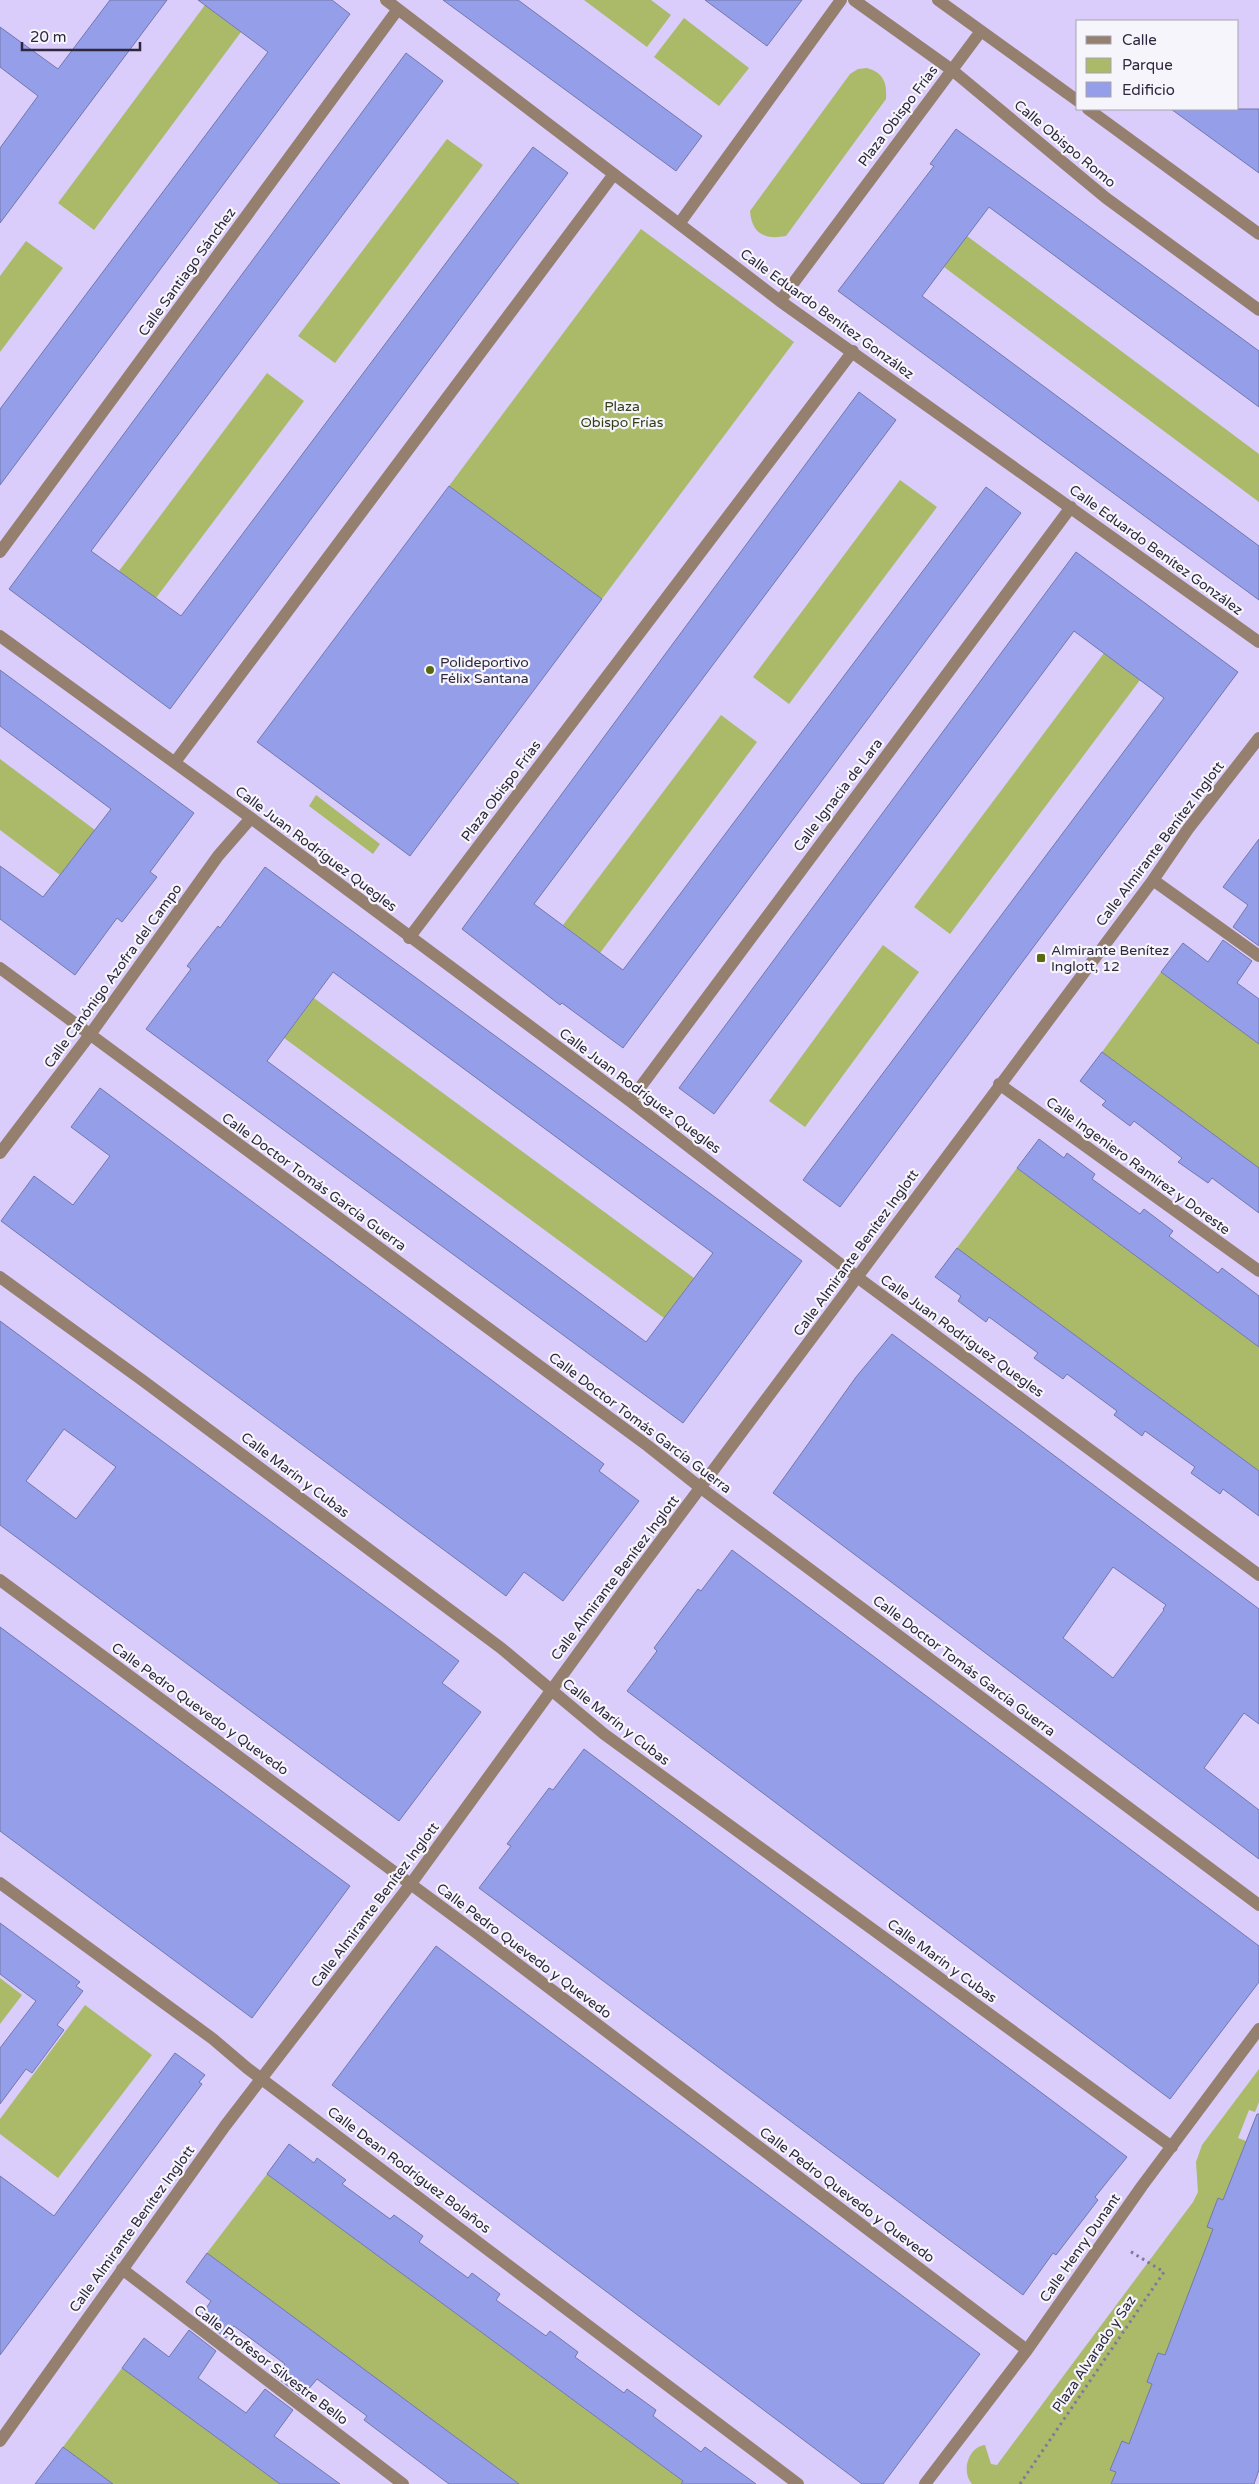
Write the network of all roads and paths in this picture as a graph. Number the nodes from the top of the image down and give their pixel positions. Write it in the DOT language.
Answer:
graph roads {
  1 [pos="386,0"];
  2 [pos="841,0"];
  3 [pos="854,0"];
  4 [pos="938,0"];
  5 [pos="398,9"];
  6 [pos="981,31"];
  7 [pos="952,70"];
  8 [pos="1076,100"];
  9 [pos="1089,110"];
  10 [pos="614,174"];
  11 [pos="679,224"];
  12 [pos="1259,234"];
  13 [pos="780,301"];
  14 [pos="1259,310"];
  15 [pos="853,351"];
  16 [pos="1071,507"];
  17 [pos="0,552"];
  18 [pos="0,636"];
  19 [pos="1259,642"];
  20 [pos="1259,738"];
  21 [pos="175,762"];
  22 [pos="252,818"];
  23 [pos="1153,880"];
  24 [pos="409,938"];
  25 [pos="1259,956"];
  26 [pos="0,968"];
  27 [pos="89,1036"];
  28 [pos="999,1084"];
  29 [pos="630,1101"];
  30 [pos="0,1153"];
  31 [pos="1259,1271"];
  32 [pos="0,1277"];
  33 [pos="857,1277"];
  34 [pos="701,1488"];
  35 [pos="1259,1575"];
  36 [pos="0,1580"];
  37 [pos="550,1689"];
  38 [pos="0,1883"];
  39 [pos="410,1884"];
  40 [pos="1259,1905"];
  41 [pos="1259,2029"];
  42 [pos="263,2079"];
  43 [pos="1172,2147"];
  44 [pos="1128,2250"];
  45 [pos="122,2269"];
  46 [pos="1027,2350"];
  47 [pos="0,2441"];
  48 [pos="403,2484"];
  49 [pos="798,2484"];
  50 [pos="925,2484"];
  51 [pos="1020,2484"];
  1 -- 5 [label="street, Calle Eduardo Benítez González"];
  2 -- 11 [label="street"];
  3 -- 7 [label="street, Calle Obispo Romo"];
  4 -- 6 [label="street"];
  5 -- 10 [label="street, Calle Eduardo Benítez González"];
  5 -- 17 [label="street, Calle Santiago Sánchez"];
  6 -- 7 [label="street, Plaza Obispo Frías"];
  6 -- 8 [label="street"];
  7 -- 13 [label="street, Plaza Obispo Frías"];
  7 -- 14 [label="street, Calle Obispo Romo"];
  9 -- 12 [label="street"];
  10 -- 11 [label="street, Calle Eduardo Benítez González"];
  10 -- 21 [label="street"];
  11 -- 13 [label="street, Calle Eduardo Benítez González"];
  13 -- 15 [label="street, Calle Eduardo Benítez González"];
  15 -- 16 [label="street, Calle Eduardo Benítez González"];
  15 -- 24 [label="street, Plaza Obispo Frías"];
  16 -- 19 [label="street, Calle Eduardo Benítez González"];
  16 -- 29 [label="street, Calle Ignacia de Lara"];
  18 -- 21 [label="street, Calle Juan Rodríguez Quegles"];
  20 -- 23 [label="street, Calle Almirante Benítez Inglott"];
  21 -- 22 [label="street, Calle Juan Rodríguez Quegles"];
  22 -- 24 [label="street, Calle Juan Rodríguez Quegles"];
  22 -- 27 [label="street, Calle Canónigo Azofra del Campo"];
  23 -- 25 [label="street"];
  23 -- 28 [label="street, Calle Almirante Benítez Inglott"];
  24 -- 29 [label="street, Calle Juan Rodríguez Quegles"];
  26 -- 27 [label="street, Calle Doctor Tomás García Guerra"];
  27 -- 30 [label="street, Calle Canónigo Azofra del Campo"];
  27 -- 34 [label="street, Calle Doctor Tomás García Guerra"];
  28 -- 31 [label="street, Calle Ingeniero Ramírez y Doreste"];
  28 -- 33 [label="street, Calle Almirante Benítez Inglott"];
  29 -- 33 [label="street, Calle Juan Rodríguez Quegles"];
  32 -- 37 [label="street, Calle Marín y Cubas"];
  33 -- 34 [label="street, Calle Almirante Benítez Inglott"];
  33 -- 35 [label="street, Calle Juan Rodríguez Quegles"];
  34 -- 37 [label="street, Calle Almirante Benítez Inglott"];
  34 -- 40 [label="street, Calle Doctor Tomás García Guerra"];
  36 -- 39 [label="street, Calle Pedro Quevedo y Quevedo"];
  37 -- 39 [label="street, Calle Almirante Benítez Inglott"];
  37 -- 43 [label="street, Calle Marín y Cubas"];
  38 -- 42 [label="street, Calle Dean Rodríguez Bolaños"];
  39 -- 42 [label="street, Calle Almirante Benítez Inglott"];
  39 -- 46 [label="street, Calle Pedro Quevedo y Quevedo"];
  41 -- 43 [label="street, Calle Henry Dunant"];
  42 -- 45 [label="street, Calle Almirante Benítez Inglott"];
  42 -- 49 [label="street, Calle Dean Rodríguez Bolaños"];
  43 -- 46 [label="street, Calle Henry Dunant"];
  44 -- 51 [label="path, Plaza Alvarado y Saz"];
  45 -- 47 [label="street, Calle Almirante Benítez Inglott"];
  45 -- 48 [label="street, Calle Profesor Silvestre Bello"];
  46 -- 50 [label="street, Calle Henry Dunant"];
}
